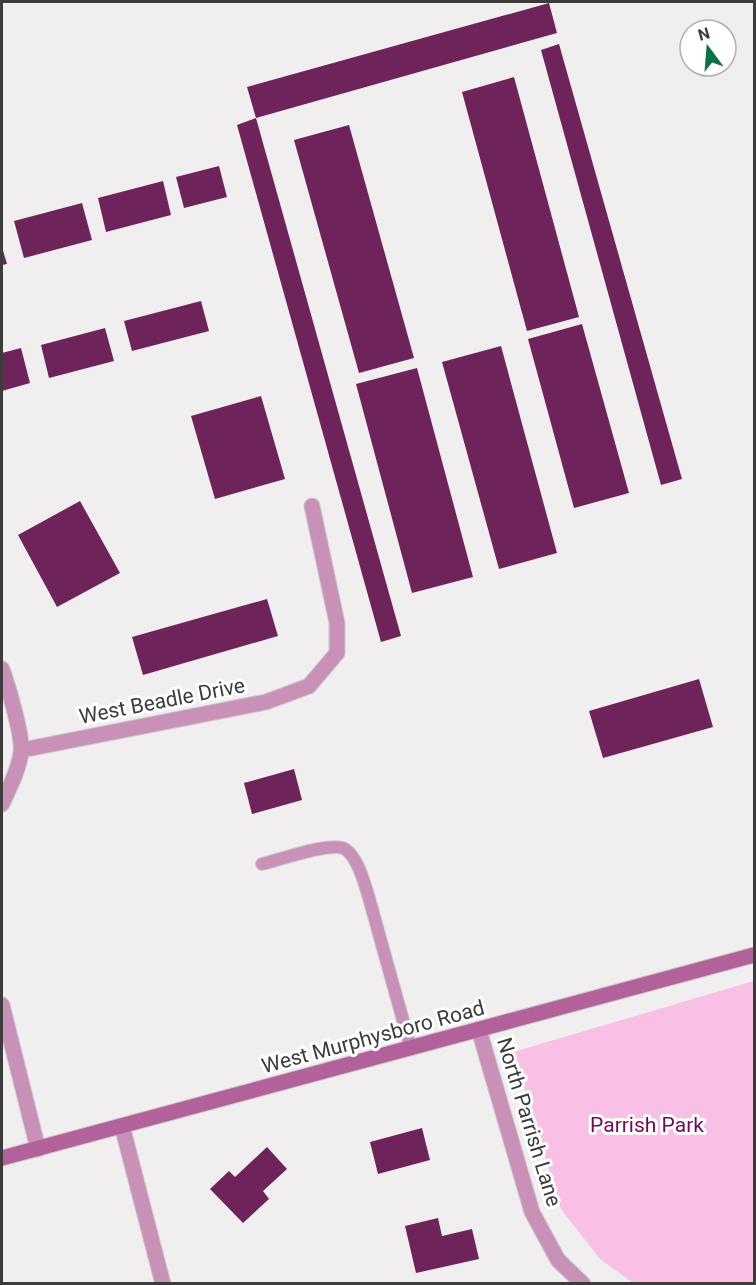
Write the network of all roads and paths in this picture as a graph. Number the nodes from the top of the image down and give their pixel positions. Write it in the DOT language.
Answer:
graph roads {
  1 [pos="312,506"];
  2 [pos="2,669"];
  3 [pos="22,750"];
  4 [pos="2,804"];
  5 [pos="262,864"];
  6 [pos="754,955"];
  7 [pos="2,1005"];
  8 [pos="479,1030"];
  9 [pos="411,1049"];
  10 [pos="122,1126"];
  11 [pos="38,1149"];
  12 [pos="2,1158"];
  13 [pos="163,1284"];
  14 [pos="584,1284"];
  1 -- 3 [label="street, West Beadle Drive"];
  2 -- 3 [label="street"];
  3 -- 4 [label="street"];
  5 -- 9 [label="lane"];
  6 -- 8 [label="street, West Murphysboro Road"];
  7 -- 11 [label="street"];
  8 -- 9 [label="street, West Murphysboro Road"];
  8 -- 14 [label="street, North Parrish Lane"];
  9 -- 10 [label="street, West Murphysboro Road"];
  10 -- 11 [label="street, West Murphysboro Road"];
  10 -- 13 [label="street"];
  11 -- 12 [label="street, West Murphysboro Road"];
}
